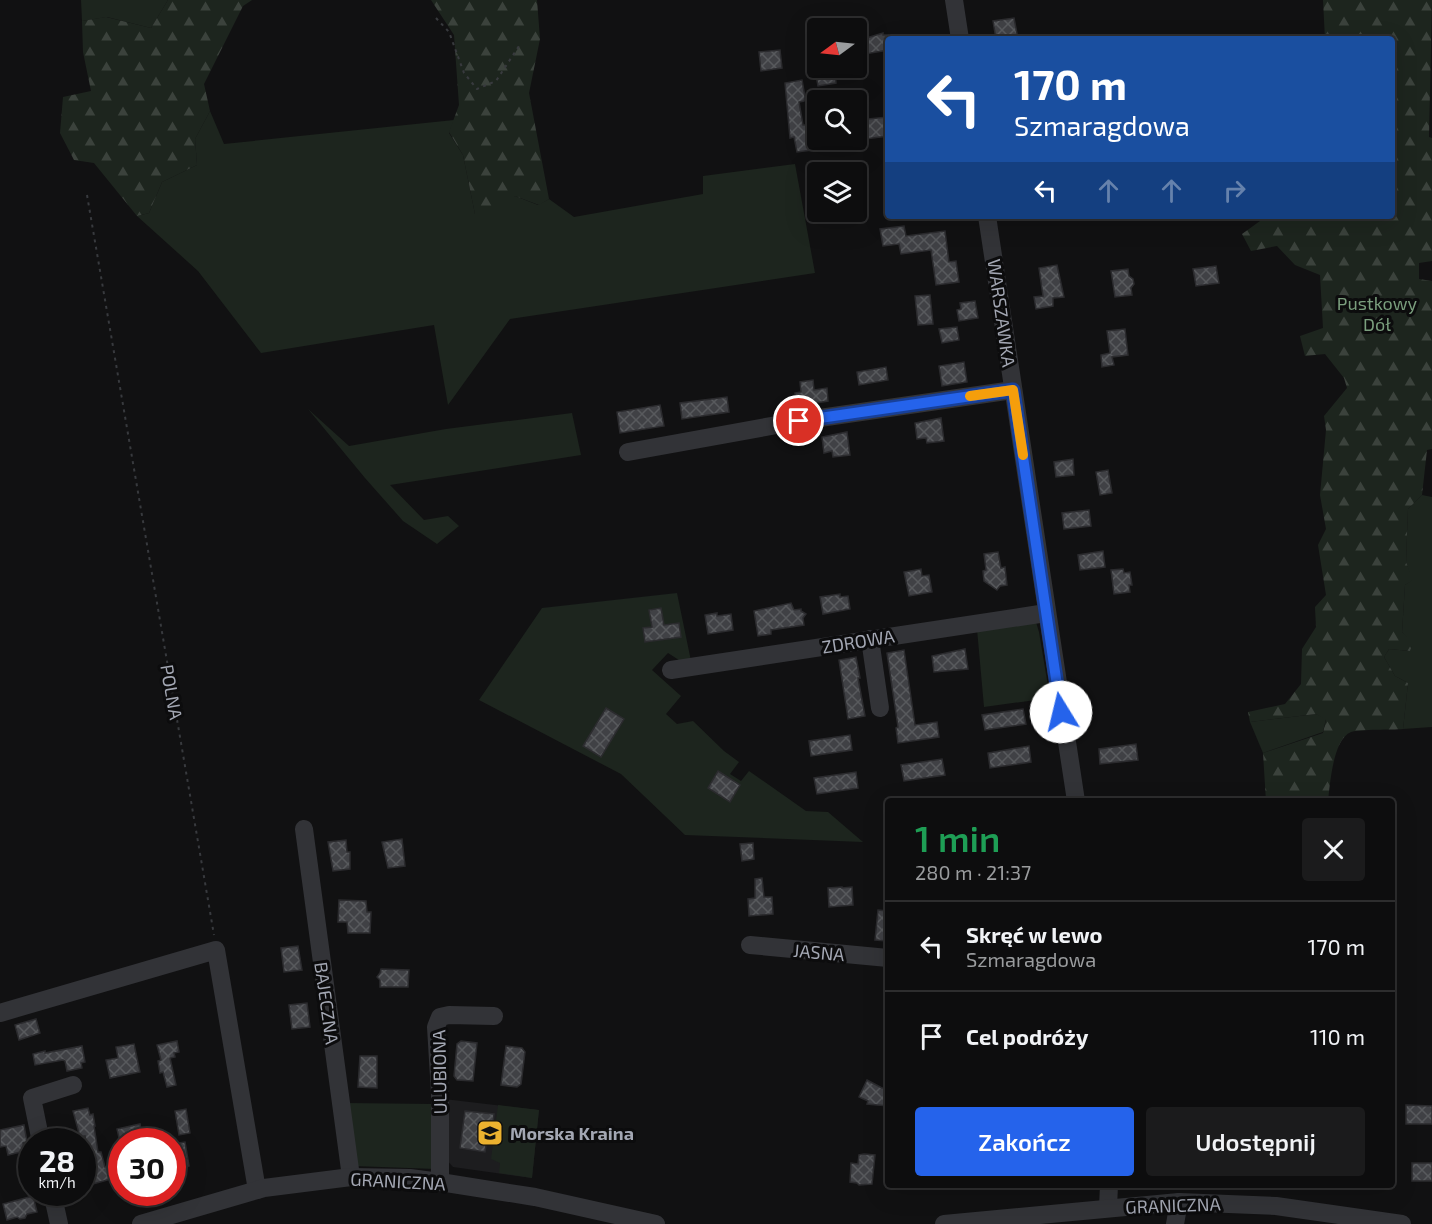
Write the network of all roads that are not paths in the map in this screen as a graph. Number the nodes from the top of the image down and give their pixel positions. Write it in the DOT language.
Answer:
graph roads {
  1 [pos="954,0"];
  2 [pos="960,36"];
  3 [pos="987,219"];
  4 [pos="1013,390"];
  5 [pos="628,452"];
  6 [pos="1046,613"];
  7 [pos="870,639"];
  8 [pos="671,670"];
  9 [pos="880,708"];
  10 [pos="1076,798"];
  11 [pos="304,830"];
  12 [pos="750,945"];
  13 [pos="885,958"];
  14 [pos="0,1013"];
  15 [pos="494,1016"];
  16 [pos="73,1085"];
  17 [pos="38,1128"];
  18 [pos="351,1177"];
  19 [pos="440,1182"];
  20 [pos="1109,1188"];
  21 [pos="257,1190"];
  22 [pos="1179,1202"];
  23 [pos="55,1206"];
  24 [pos="1108,1208"];
  25 [pos="59,1224"];
  26 [pos="141,1224"];
  27 [pos="656,1224"];
  28 [pos="944,1224"];
  29 [pos="1175,1224"];
  30 [pos="1402,1224"];
  1 -- 2 [label="street"];
  3 -- 4 [label="street, WARSZAWKA"];
  4 -- 5 [label="street"];
  4 -- 6 [label="street, WARSZAWKA"];
  6 -- 7 [label="street, ZDROWA"];
  6 -- 10 [label="street, WARSZAWKA"];
  7 -- 8 [label="street, ZDROWA"];
  7 -- 9 [label="street"];
  11 -- 18 [label="street, BAJECZNA"];
  12 -- 13 [label="street, JASNA"];
  14 -- 21 [label="street"];
  15 -- 19 [label="street, ULUBIONA"];
  16 -- 17 [label="street"];
  18 -- 19 [label="street, GRANICZNA"];
  18 -- 21 [label="street, GRANICZNA"];
  19 -- 27 [label="street, GRANICZNA"];
  20 -- 24 [label="street"];
  21 -- 26 [label="street, GRANICZNA"];
  22 -- 24 [label="street, GRANICZNA"];
  22 -- 29 [label="street"];
  22 -- 30 [label="street, GRANICZNA"];
  23 -- 25 [label="street"];
  24 -- 28 [label="street, GRANICZNA"];
}
